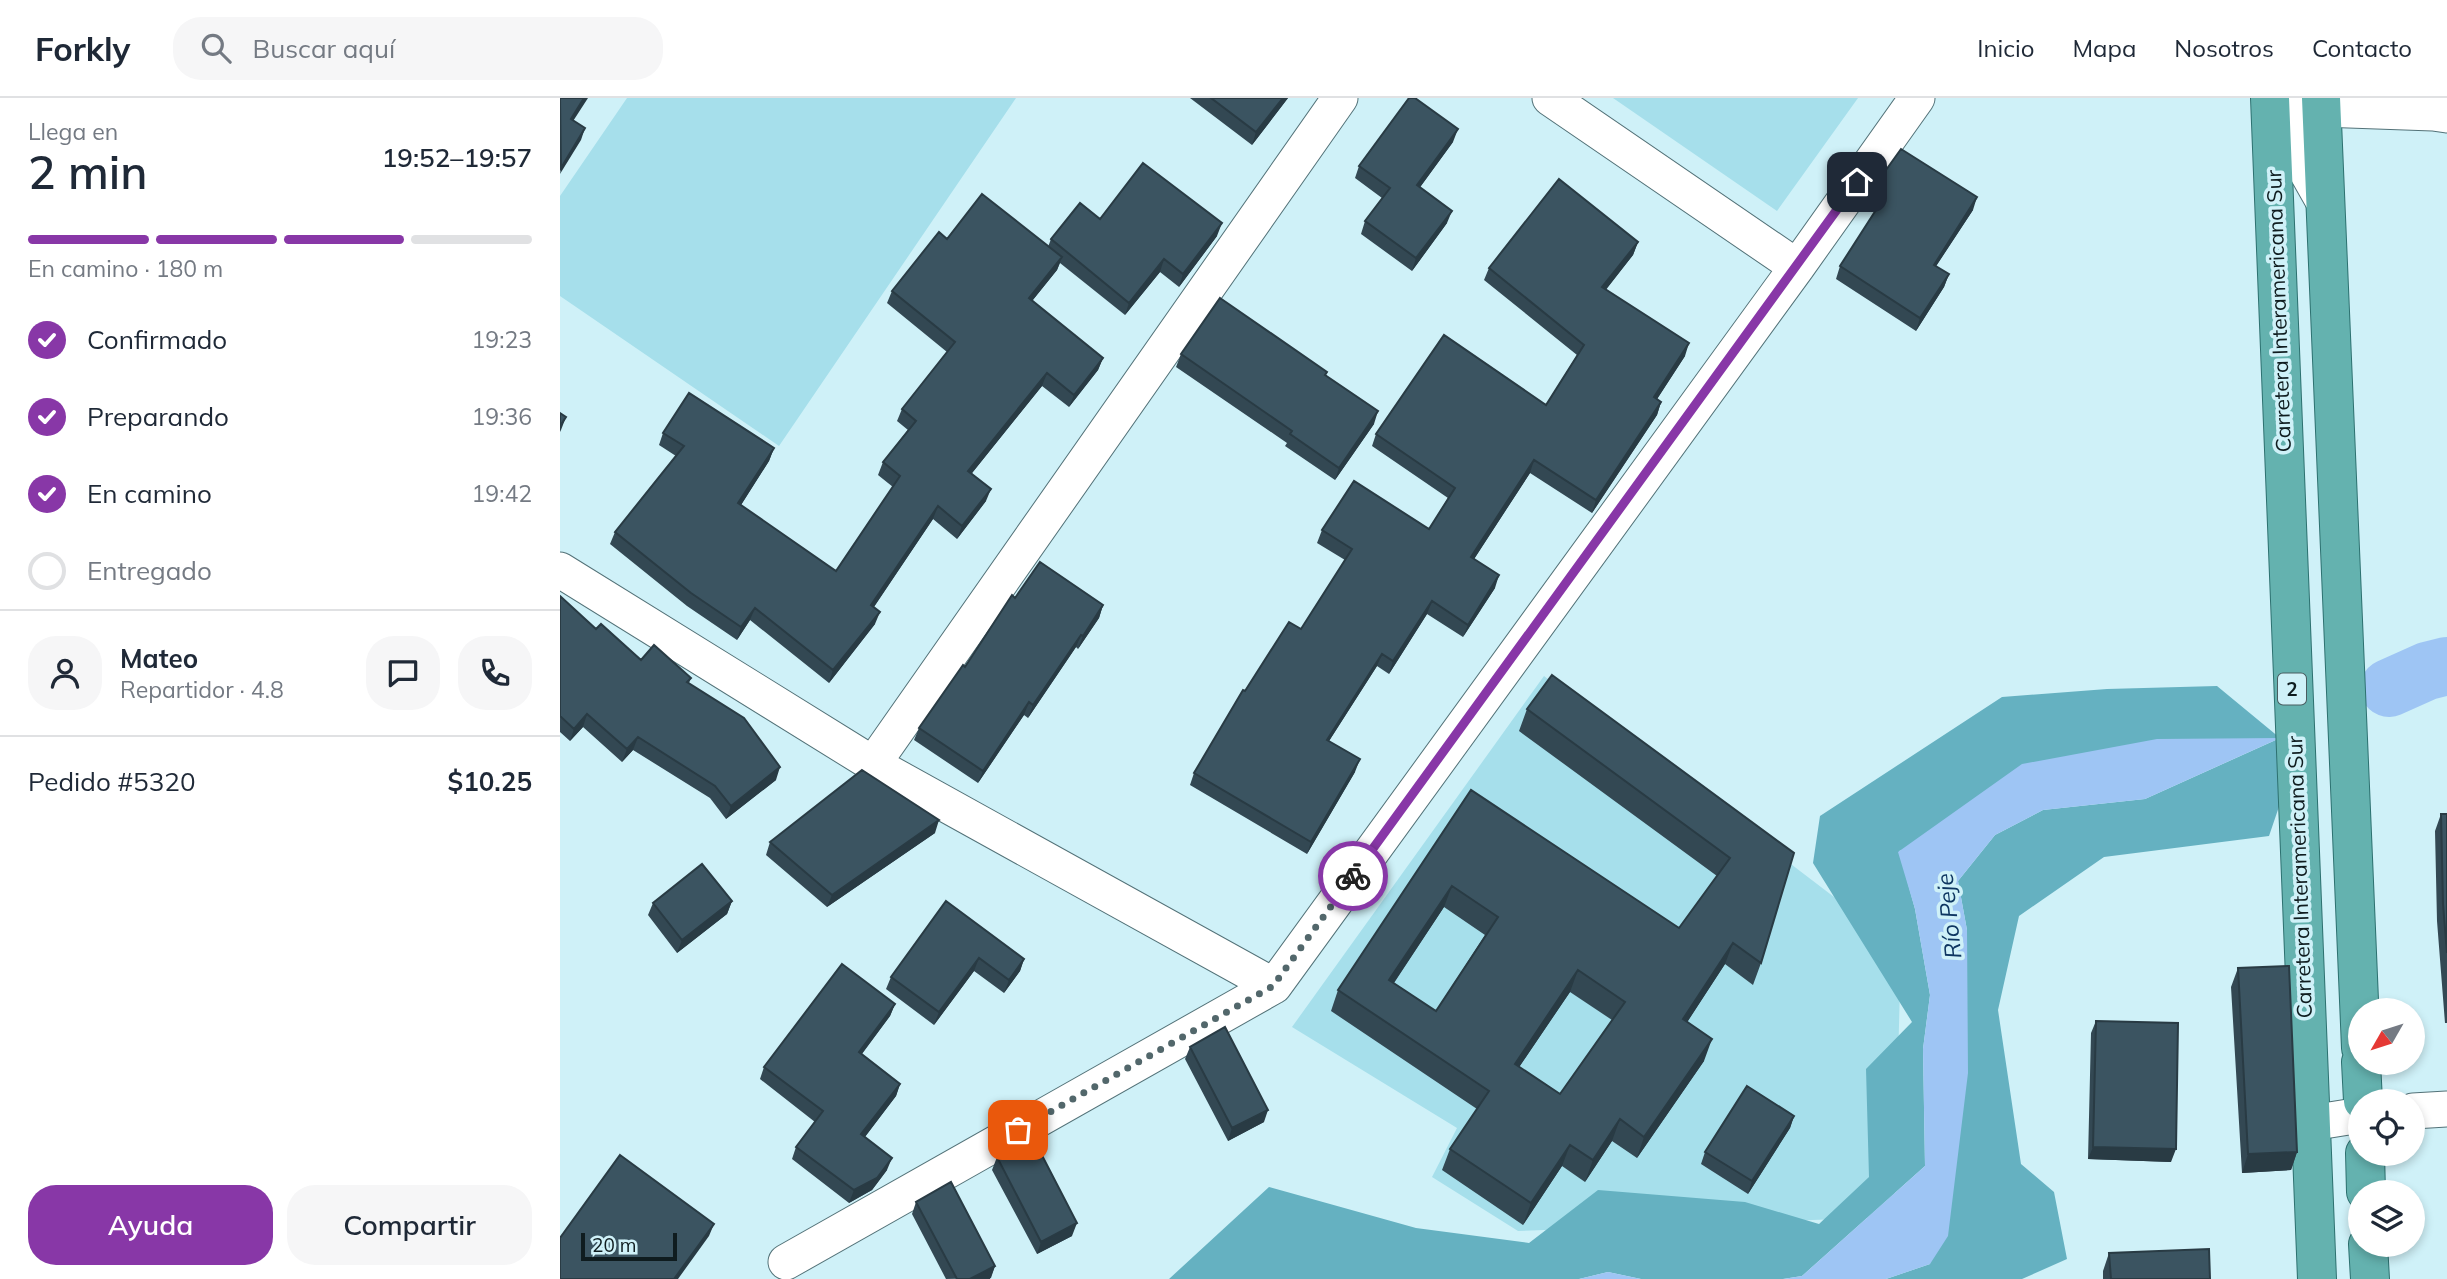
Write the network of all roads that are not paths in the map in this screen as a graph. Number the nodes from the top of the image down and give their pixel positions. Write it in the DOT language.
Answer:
graph roads {
  1 [pos="1340,98"];
  2 [pos="1550,98"];
  3 [pos="1917,98"];
  4 [pos="2270,98"];
  5 [pos="2313,102"];
  6 [pos="2447,115"];
  7 [pos="1797,267"];
  8 [pos="560,570"];
  9 [pos="873,765"];
  10 [pos="1273,986"];
  11 [pos="2359,998"];
  12 [pos="2447,1108"];
  13 [pos="2425,1110"];
  14 [pos="2348,1117"];
  15 [pos="2311,1123"];
  16 [pos="2369,1257"];
  17 [pos="786,1262"];
  18 [pos="2317,1279"];
  19 [pos="2370,1279"];
  1 -- 9 [label="street"];
  2 -- 7 [label="street"];
  3 -- 7 [label="street"];
  4 -- 15 [label="highway, Carretera Interamericana Sur / 2"];
  5 -- 6 [label="street"];
  5 -- 11 [label="highway"];
  7 -- 10 [label="street"];
  8 -- 9 [label="street"];
  9 -- 10 [label="street"];
  10 -- 17 [label="street"];
  12 -- 13 [label="street"];
  14 -- 15 [label="street"];
  15 -- 18 [label="highway, Carretera Interamericana Sur / 2"];
  16 -- 19 [label="highway"];
}
